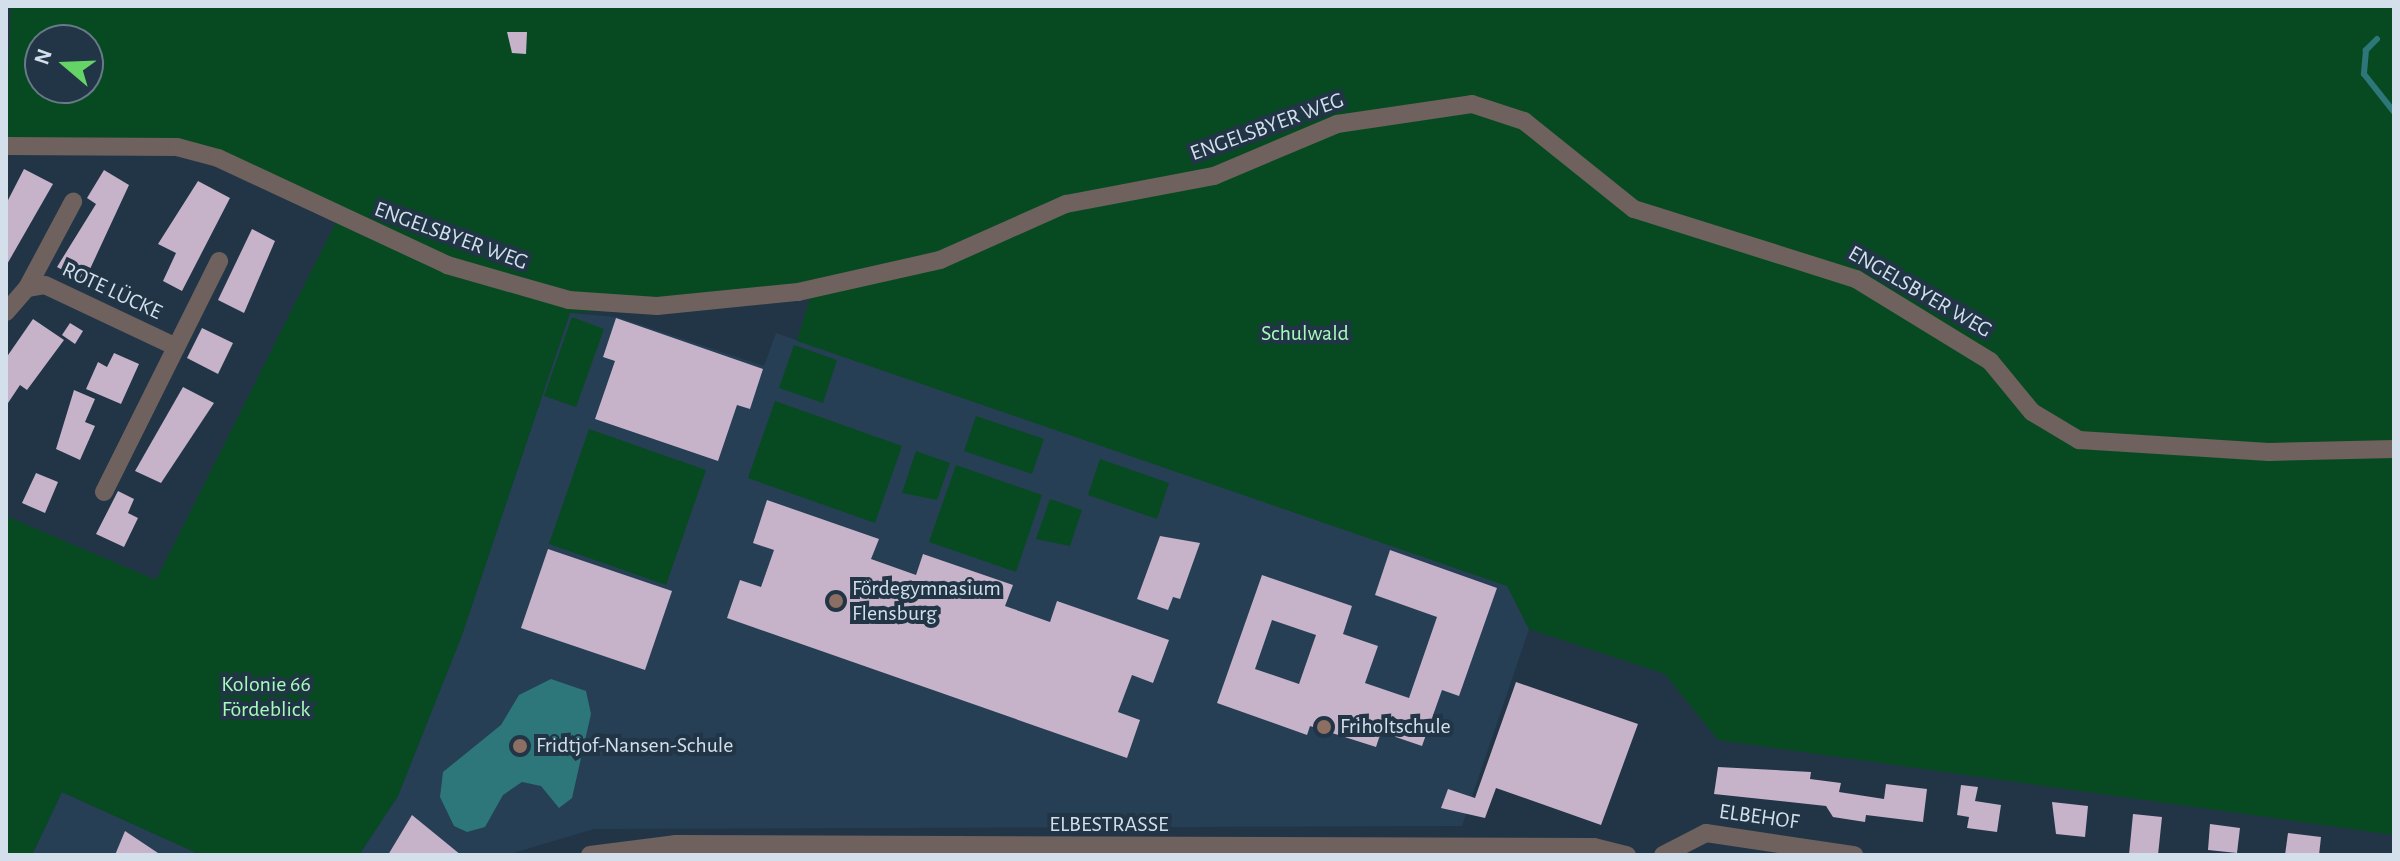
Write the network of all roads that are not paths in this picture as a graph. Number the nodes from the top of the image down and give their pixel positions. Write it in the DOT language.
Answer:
graph roads {
  1 [pos="6,146"];
  2 [pos="73,202"];
  3 [pos="219,261"];
  4 [pos="27,288"];
  5 [pos="6,312"];
  6 [pos="176,347"];
  7 [pos="2394,449"];
  8 [pos="104,492"];
  9 [pos="749,849"];
  10 [pos="1326,852"];
  11 [pos="590,855"];
  12 [pos="1627,855"];
  13 [pos="1663,855"];
  14 [pos="1854,855"];
  1 -- 7 [label="street, ENGELSBYER WEG"];
  2 -- 4 [label="street, ROTE LÜCKE"];
  3 -- 6 [label="street, ROTE LÜCKE"];
  4 -- 5 [label="street, ROTE LÜCKE"];
  4 -- 6 [label="street, ROTE LÜCKE"];
  6 -- 8 [label="street, ROTE LÜCKE"];
  9 -- 10 [label="street, ELBESTRASSE"];
  9 -- 11 [label="street, ELBESTRASSE"];
  10 -- 12 [label="street, ELBESTRASSE"];
  13 -- 14 [label="street, ELBEHOF"];
}
